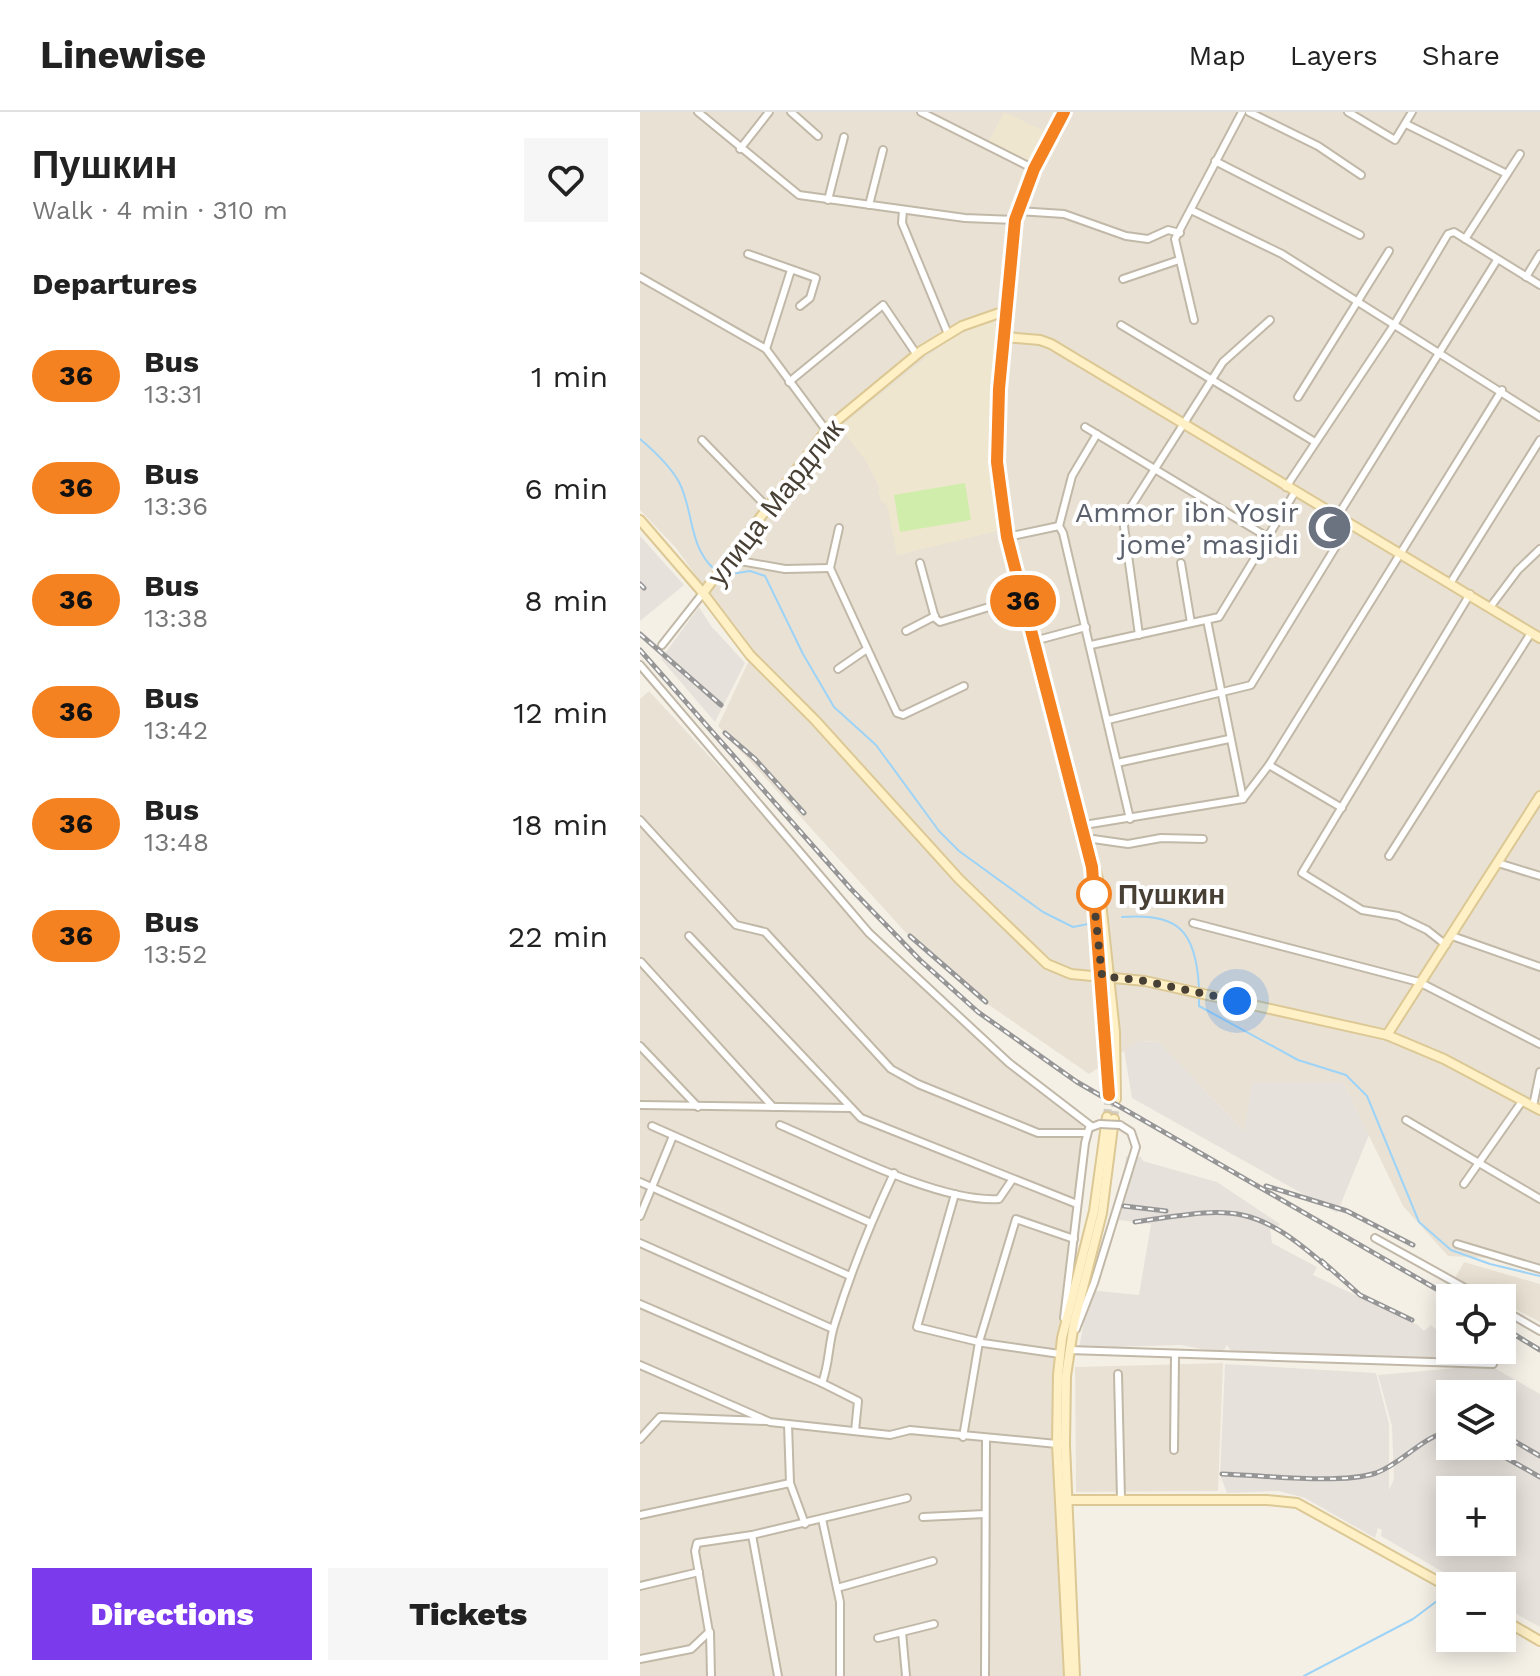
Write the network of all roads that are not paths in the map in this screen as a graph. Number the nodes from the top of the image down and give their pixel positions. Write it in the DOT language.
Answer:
graph roads {
  1 [pos="698,112"];
  2 [pos="769,112"];
  3 [pos="791,112"];
  4 [pos="921,112"];
  5 [pos="1064,112"];
  6 [pos="1242,112"];
  7 [pos="1249,112"];
  8 [pos="1348,112"];
  9 [pos="1412,112"];
  10 [pos="1406,124"];
  11 [pos="818,136"];
  12 [pos="844,137"];
  13 [pos="740,149"];
  14 [pos="883,150"];
  15 [pos="1520,154"];
  16 [pos="1215,161"];
  17 [pos="1034,169"];
  18 [pos="1507,174"];
  19 [pos="1361,175"];
  20 [pos="828,200"];
  21 [pos="869,205"];
  22 [pos="903,210"];
  23 [pos="1191,210"];
  24 [pos="1016,215"];
  25 [pos="1180,233"];
  26 [pos="1360,235"];
  27 [pos="1465,239"];
  28 [pos="1389,251"];
  29 [pos="748,254"];
  30 [pos="1540,254"];
  31 [pos="1179,260"];
  32 [pos="1497,260"];
  33 [pos="791,270"];
  34 [pos="640,277"];
  35 [pos="1526,277"];
  36 [pos="1123,279"];
  37 [pos="1540,285"];
  38 [pos="1359,302"];
  39 [pos="800,306"];
  40 [pos="1008,310"];
  41 [pos="1194,320"];
  42 [pos="1270,320"];
  43 [pos="1121,325"];
  44 [pos="1394,325"];
  45 [pos="948,334"];
  46 [pos="1005,337"];
  47 [pos="766,349"];
  48 [pos="917,355"];
  49 [pos="1440,355"];
  50 [pos="1213,378"];
  51 [pos="789,382"];
  52 [pos="1502,390"];
  53 [pos="1298,397"];
  54 [pos="1540,417"];
  55 [pos="1185,425"];
  56 [pos="1085,427"];
  57 [pos="826,430"];
  58 [pos="1097,434"];
  59 [pos="702,440"];
  60 [pos="1540,440"];
  61 [pos="1315,442"];
  62 [pos="1157,470"];
  63 [pos="1286,487"];
  64 [pos="1295,492"];
  65 [pos="768,508"];
  66 [pos="1337,517"];
  67 [pos="640,520"];
  68 [pos="1349,525"];
  69 [pos="1059,526"];
  70 [pos="839,528"];
  71 [pos="1007,537"];
  72 [pos="1269,538"];
  73 [pos="1540,549"];
  74 [pos="1402,553"];
  75 [pos="729,559"];
  76 [pos="920,563"];
  77 [pos="1181,563"];
  78 [pos="830,568"];
  79 [pos="1451,582"];
  80 [pos="703,593"];
  81 [pos="1470,594"];
  82 [pos="1022,597"];
  83 [pos="1491,606"];
  84 [pos="935,616"];
  85 [pos="1207,620"];
  86 [pos="1191,623"];
  87 [pos="1086,627"];
  88 [pos="906,631"];
  89 [pos="1531,633"];
  90 [pos="1139,635"];
  91 [pos="1540,638"];
  92 [pos="1034,641"];
  93 [pos="662,645"];
  94 [pos="1091,645"];
  95 [pos="867,649"];
  96 [pos="640,665"];
  97 [pos="838,669"];
  98 [pos="642,677"];
  99 [pos="964,686"];
  100 [pos="1220,693"];
  101 [pos="1108,720"];
  102 [pos="1229,739"];
  103 [pos="1117,763"];
  104 [pos="1269,765"];
  105 [pos="1243,799"];
  106 [pos="1539,801"];
  107 [pos="1342,808"];
  108 [pos="1130,819"];
  109 [pos="640,820"];
  110 [pos="1084,825"];
  111 [pos="1086,838"];
  112 [pos="1203,839"];
  113 [pos="1389,856"];
  114 [pos="1498,863"];
  115 [pos="1540,876"];
  116 [pos="1193,923"];
  117 [pos="689,936"];
  118 [pos="1452,936"];
  119 [pos="1446,945"];
  120 [pos="641,962"];
  121 [pos="1540,967"];
  122 [pos="1106,975"];
  123 [pos="1419,982"];
  124 [pos="1387,1035"];
  125 [pos="1540,1044"];
  126 [pos="640,1046"];
  127 [pos="1540,1072"];
  128 [pos="1112,1097"];
  129 [pos="1523,1100"];
  130 [pos="640,1105"];
  131 [pos="773,1107"];
  132 [pos="850,1108"];
  133 [pos="1536,1108"];
  134 [pos="699,1109"];
  135 [pos="1406,1120"];
  136 [pos="1110,1121"];
  137 [pos="780,1125"];
  138 [pos="652,1126"];
  139 [pos="1091,1126"];
  140 [pos="1087,1133"];
  141 [pos="673,1136"];
  142 [pos="1479,1164"];
  143 [pos="894,1173"];
  144 [pos="1012,1180"];
  145 [pos="640,1182"];
  146 [pos="1464,1184"];
  147 [pos="652,1188"];
  148 [pos="955,1194"];
  149 [pos="1540,1199"];
  150 [pos="1077,1204"];
  151 [pos="640,1216"];
  152 [pos="871,1223"];
  153 [pos="1375,1238"];
  154 [pos="1074,1239"];
  155 [pos="640,1243"];
  156 [pos="1457,1244"];
  157 [pos="1540,1269"];
  158 [pos="850,1276"];
  159 [pos="1458,1284"];
  160 [pos="640,1304"];
  161 [pos="1516,1317"];
  162 [pos="833,1329"];
  163 [pos="1540,1331"];
  164 [pos="1067,1339"];
  165 [pos="979,1342"];
  166 [pos="1064,1352"];
  167 [pos="1175,1356"];
  168 [pos="1436,1363"];
  169 [pos="640,1365"];
  170 [pos="1118,1374"];
  171 [pos="822,1383"];
  172 [pos="770,1422"];
  173 [pos="788,1424"];
  174 [pos="855,1431"];
  175 [pos="963,1437"];
  176 [pos="640,1439"];
  177 [pos="986,1440"];
  178 [pos="1057,1444"];
  179 [pos="1174,1450"];
  180 [pos="790,1483"];
  181 [pos="907,1498"];
  182 [pos="1121,1499"];
  183 [pos="1064,1500"];
  184 [pos="985,1514"];
  185 [pos="640,1515"];
  186 [pos="923,1517"];
  187 [pos="822,1519"];
  188 [pos="805,1524"];
  189 [pos="752,1535"];
  190 [pos="933,1561"];
  191 [pos="699,1572"];
  192 [pos="1436,1580"];
  193 [pos="640,1586"];
  194 [pos="837,1588"];
  195 [pos="934,1624"];
  196 [pos="1516,1627"];
  197 [pos="709,1632"];
  198 [pos="902,1632"];
  199 [pos="878,1638"];
  200 [pos="1540,1641"];
  201 [pos="640,1659"];
  202 [pos="711,1676"];
  203 [pos="778,1676"];
  204 [pos="840,1676"];
  205 [pos="906,1676"];
  206 [pos="985,1676"];
  207 [pos="1072,1676"];
  1 -- 13 [label="street"];
  2 -- 13 [label="street"];
  3 -- 11 [label="street"];
  4 -- 17 [label="street"];
  5 -- 17 [label="main road"];
  6 -- 16 [label="street"];
  7 -- 19 [label="street"];
  8 -- 10 [label="street"];
  9 -- 10 [label="street"];
  10 -- 18 [label="street"];
  12 -- 20 [label="street"];
  13 -- 20 [label="street"];
  14 -- 21 [label="street"];
  15 -- 18 [label="street"];
  16 -- 23 [label="street"];
  16 -- 26 [label="street"];
  17 -- 24 [label="main road"];
  18 -- 27 [label="street"];
  20 -- 21 [label="street"];
  21 -- 22 [label="street"];
  22 -- 24 [label="street"];
  22 -- 45 [label="street"];
  23 -- 25 [label="street"];
  23 -- 38 [label="street"];
  24 -- 25 [label="street"];
  24 -- 40 [label="main road"];
  25 -- 31 [label="street"];
  27 -- 32 [label="street"];
  27 -- 44 [label="street"];
  28 -- 38 [label="street"];
  29 -- 33 [label="street"];
  30 -- 35 [label="street"];
  31 -- 36 [label="street"];
  31 -- 41 [label="street"];
  32 -- 35 [label="street"];
  32 -- 49 [label="street"];
  33 -- 39 [label="street"];
  33 -- 47 [label="street"];
  34 -- 47 [label="street"];
  35 -- 37 [label="street"];
  38 -- 44 [label="street"];
  38 -- 53 [label="street"];
  40 -- 45 [label="main road, улица Мардлик"];
  40 -- 46 [label="main road"];
  42 -- 50 [label="street"];
  43 -- 50 [label="street"];
  44 -- 49 [label="street"];
  44 -- 61 [label="street"];
  45 -- 48 [label="main road, улица Мардлик"];
  46 -- 55 [label="main road"];
  46 -- 71 [label="main road"];
  47 -- 51 [label="street"];
  48 -- 51 [label="street"];
  48 -- 57 [label="main road, улица Мардлик"];
  49 -- 52 [label="street"];
  49 -- 66 [label="street"];
  50 -- 55 [label="street"];
  50 -- 61 [label="street"];
  51 -- 57 [label="street"];
  52 -- 54 [label="street"];
  52 -- 74 [label="street"];
  55 -- 62 [label="street"];
  55 -- 63 [label="main road"];
  56 -- 58 [label="street"];
  57 -- 65 [label="main road, улица Мардлик"];
  58 -- 62 [label="street"];
  58 -- 69 [label="street"];
  59 -- 65 [label="street"];
  60 -- 79 [label="street"];
  61 -- 63 [label="street"];
  62 -- 72 [label="street"];
  62 -- 90 [label="street"];
  63 -- 64 [label="main road"];
  64 -- 66 [label="main road"];
  64 -- 72 [label="street"];
  65 -- 75 [label="main road, улица Мардлик"];
  66 -- 68 [label="main road"];
  67 -- 80 [label="main road"];
  68 -- 74 [label="main road"];
  68 -- 100 [label="street"];
  69 -- 71 [label="street"];
  69 -- 87 [label="street"];
  70 -- 78 [label="street"];
  71 -- 82 [label="main road"];
  72 -- 85 [label="street"];
  73 -- 83 [label="street"];
  74 -- 79 [label="main road"];
  74 -- 104 [label="street"];
  75 -- 78 [label="street"];
  75 -- 80 [label="main road, улица Мардлик"];
  76 -- 84 [label="street"];
  77 -- 86 [label="street"];
  78 -- 95 [label="street"];
  79 -- 81 [label="main road"];
  80 -- 93 [label="street"];
  80 -- 122 [label="main road"];
  81 -- 83 [label="main road"];
  81 -- 107 [label="street"];
  82 -- 84 [label="street"];
  82 -- 92 [label="main road"];
  83 -- 89 [label="main road"];
  84 -- 88 [label="street"];
  85 -- 86 [label="street"];
  85 -- 100 [label="street"];
  86 -- 90 [label="street"];
  87 -- 92 [label="street"];
  87 -- 94 [label="street"];
  89 -- 91 [label="main road"];
  89 -- 113 [label="street"];
  90 -- 94 [label="street"];
  92 -- 110 [label="main road"];
  94 -- 101 [label="street"];
  95 -- 97 [label="street"];
  95 -- 99 [label="street"];
  96 -- 98 [label="street"];
  98 -- 139 [label="street"];
  100 -- 101 [label="street"];
  100 -- 102 [label="street"];
  101 -- 103 [label="street"];
  102 -- 103 [label="street"];
  102 -- 105 [label="street"];
  103 -- 108 [label="street"];
  104 -- 105 [label="street"];
  104 -- 107 [label="street"];
  105 -- 108 [label="street"];
  106 -- 114 [label="main road"];
  107 -- 119 [label="street"];
  108 -- 110 [label="street"];
  109 -- 140 [label="street"];
  110 -- 111 [label="main road"];
  111 -- 112 [label="street"];
  111 -- 122 [label="main road"];
  114 -- 115 [label="street"];
  114 -- 118 [label="main road"];
  116 -- 123 [label="street"];
  117 -- 132 [label="street"];
  118 -- 119 [label="main road"];
  118 -- 121 [label="street"];
  119 -- 123 [label="main road"];
  120 -- 131 [label="street"];
  122 -- 124 [label="main road"];
  122 -- 128 [label="main road"];
  123 -- 124 [label="main road"];
  123 -- 125 [label="street"];
  124 -- 129 [label="main road"];
  126 -- 134 [label="street"];
  127 -- 133 [label="street"];
  129 -- 133 [label="main road"];
  129 -- 142 [label="street"];
  130 -- 134 [label="street"];
  131 -- 132 [label="street"];
  131 -- 134 [label="street"];
  132 -- 144 [label="street"];
  135 -- 142 [label="street"];
  136 -- 139 [label="street"];
  136 -- 164 [label="main road"];
  136 -- 164 [label="street"];
  137 -- 143 [label="street"];
  138 -- 141 [label="street"];
  139 -- 140 [label="street"];
  140 -- 150 [label="street"];
  141 -- 147 [label="street"];
  141 -- 152 [label="street"];
  142 -- 146 [label="street"];
  142 -- 149 [label="street"];
  143 -- 148 [label="street"];
  143 -- 152 [label="street"];
  144 -- 148 [label="street"];
  144 -- 150 [label="street"];
  145 -- 147 [label="street"];
  147 -- 151 [label="street"];
  147 -- 158 [label="street"];
  148 -- 165 [label="street"];
  150 -- 154 [label="street"];
  152 -- 158 [label="street"];
  153 -- 159 [label="street"];
  154 -- 164 [label="street"];
  154 -- 165 [label="street"];
  155 -- 162 [label="street"];
  156 -- 157 [label="street"];
  158 -- 162 [label="street"];
  160 -- 171 [label="street"];
  161 -- 163 [label="street"];
  162 -- 171 [label="street"];
  164 -- 166 [label="main road"];
  165 -- 166 [label="street"];
  165 -- 175 [label="street"];
  166 -- 167 [label="street"];
  166 -- 178 [label="main road"];
  166 -- 183 [label="main road"];
  167 -- 168 [label="street"];
  167 -- 179 [label="street"];
  169 -- 172 [label="street"];
  170 -- 182 [label="street"];
  171 -- 174 [label="street"];
  172 -- 173 [label="street"];
  172 -- 176 [label="street"];
  173 -- 174 [label="street"];
  173 -- 180 [label="street"];
  174 -- 175 [label="street"];
  175 -- 177 [label="street"];
  177 -- 178 [label="street"];
  177 -- 184 [label="street"];
  178 -- 183 [label="main road"];
  180 -- 185 [label="street"];
  180 -- 188 [label="street"];
  181 -- 187 [label="street"];
  182 -- 183 [label="main road"];
  182 -- 192 [label="main road"];
  183 -- 207 [label="main road"];
  184 -- 186 [label="street"];
  184 -- 206 [label="street"];
  187 -- 188 [label="street"];
  187 -- 194 [label="street"];
  188 -- 189 [label="street"];
  189 -- 191 [label="street"];
  189 -- 203 [label="street"];
  190 -- 194 [label="street"];
  191 -- 193 [label="street"];
  191 -- 197 [label="street"];
  194 -- 204 [label="street"];
  195 -- 198 [label="street"];
  196 -- 200 [label="main road"];
  197 -- 201 [label="street"];
  197 -- 202 [label="street"];
  198 -- 199 [label="street"];
  198 -- 205 [label="street"];
}
